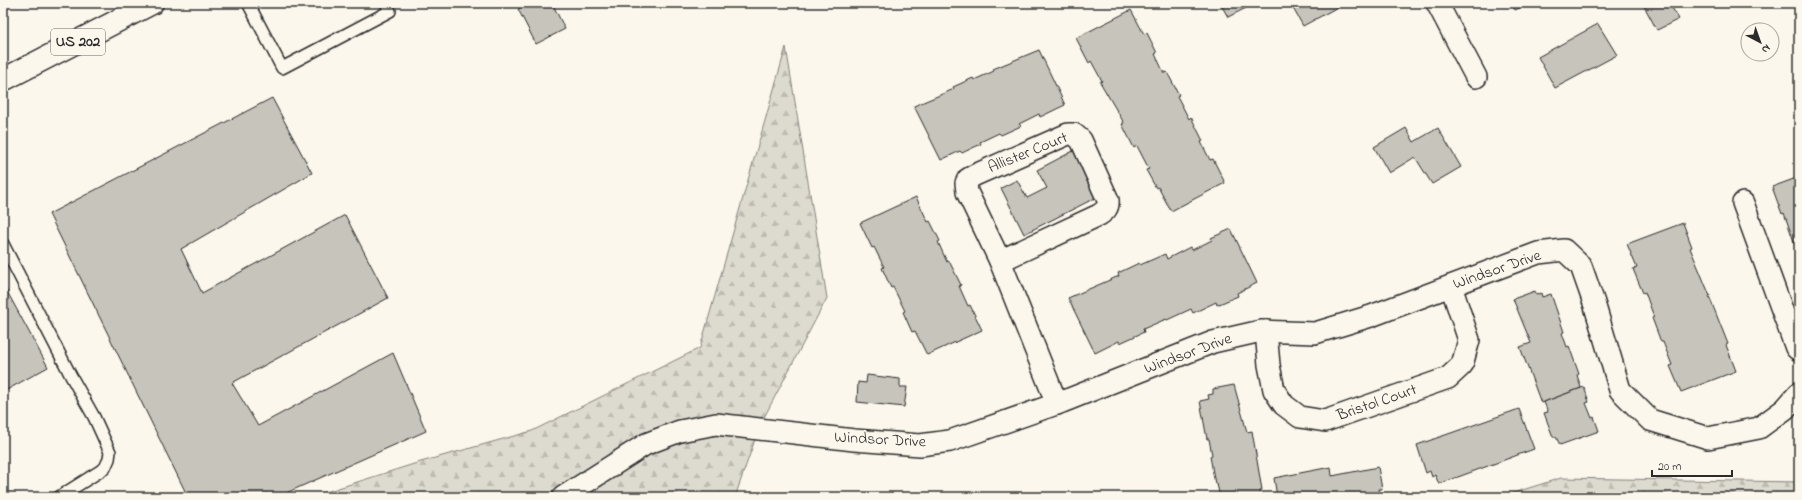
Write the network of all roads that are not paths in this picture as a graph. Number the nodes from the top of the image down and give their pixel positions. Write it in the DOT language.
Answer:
graph roads {
  1 [pos="152,3"];
  2 [pos="248,3"];
  3 [pos="386,3"];
  4 [pos="1437,3"];
  5 [pos="1476,77"];
  6 [pos="3,80"];
  7 [pos="1743,203"];
  8 [pos="3,244"];
  9 [pos="1000,261"];
  10 [pos="1451,286"];
  11 [pos="1266,331"];
  12 [pos="1799,350"];
  13 [pos="1799,393"];
  14 [pos="1058,404"];
  15 [pos="59,497"];
  16 [pos="563,497"];
  1 -- 6 [label="main road, US 202"];
  2 -- 3 [label="lane"];
  4 -- 5 [label="street"];
  7 -- 12 [label="street"];
  8 -- 15 [label="lane"];
  9 -- 9 [label="street, Allister Court"];
  9 -- 14 [label="street, Allister Court"];
  10 -- 11 [label="street, Windsor Drive"];
  10 -- 11 [label="street, Bristol Court"];
  10 -- 13 [label="street, Windsor Drive"];
  11 -- 14 [label="street, Windsor Drive"];
  14 -- 16 [label="street, Windsor Drive"];
}
